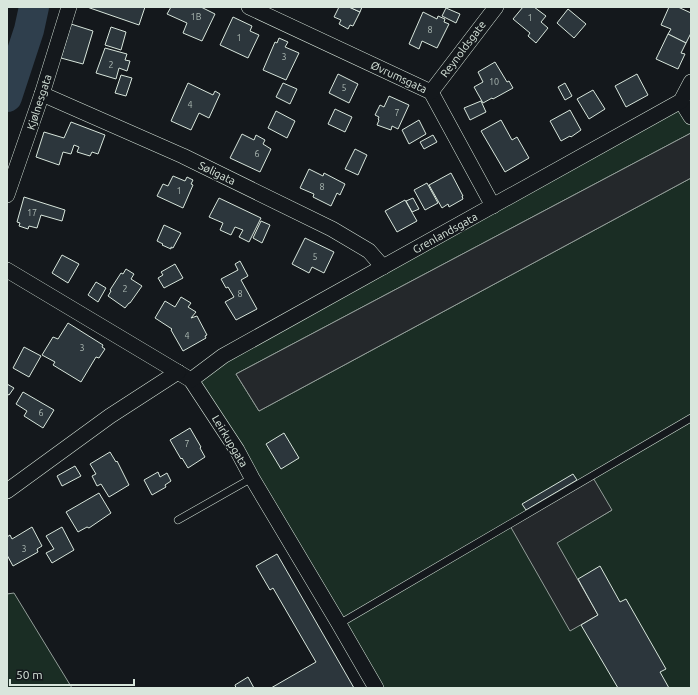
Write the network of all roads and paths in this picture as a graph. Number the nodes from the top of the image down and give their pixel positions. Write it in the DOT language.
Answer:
graph roads {
  1 [pos="69,7"];
  2 [pos="249,7"];
  3 [pos="496,7"];
  4 [pos="691,82"];
  5 [pos="431,92"];
  6 [pos="42,94"];
  7 [pos="682,101"];
  8 [pos="691,117"];
  9 [pos="7,196"];
  10 [pos="493,206"];
  11 [pos="383,267"];
  12 [pos="7,270"];
  13 [pos="178,372"];
  14 [pos="191,380"];
  15 [pos="691,418"];
  16 [pos="252,478"];
  17 [pos="7,491"];
  18 [pos="178,520"];
  19 [pos="339,624"];
  20 [pos="376,688"];
  1 -- 6 [label="street, Kjølnesgata"];
  2 -- 5 [label="street, Øvrumsgata"];
  3 -- 5 [label="street, Reynoldsgate"];
  4 -- 7 [label="street"];
  5 -- 10 [label="street, Øvrumsgata"];
  6 -- 9 [label="street, Kjølnesgata"];
  6 -- 11 [label="street, Søligata"];
  7 -- 8 [label="street"];
  7 -- 10 [label="street, Grenlandsgata"];
  10 -- 11 [label="street, Grenlandsgata"];
  11 -- 14 [label="street, Grenlandsgata"];
  12 -- 13 [label="street, Leirkupgata"];
  13 -- 14 [label="street, Leirkupgata"];
  13 -- 17 [label="street"];
  14 -- 16 [label="street, Leirkupgata"];
  15 -- 19 [label="lane"];
  16 -- 18 [label="lane"];
  16 -- 19 [label="street, Leirkupgata"];
  19 -- 20 [label="street, Leirkupgata"];
}
